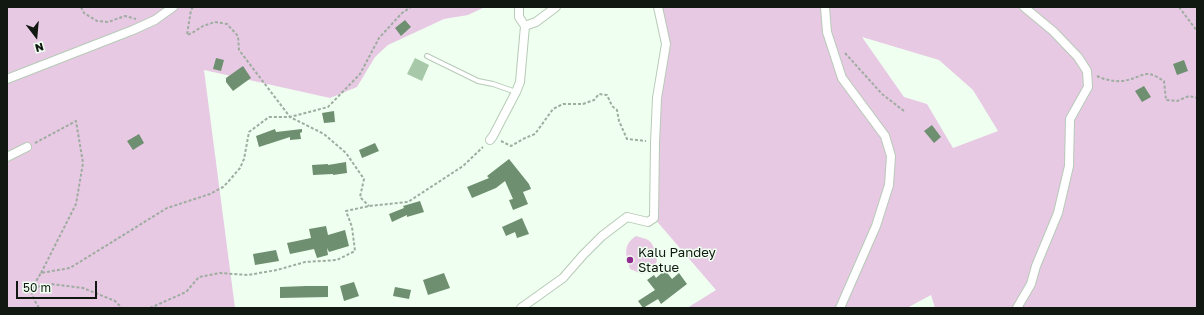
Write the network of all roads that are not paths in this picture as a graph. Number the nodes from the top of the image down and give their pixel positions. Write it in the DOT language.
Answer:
graph roads {
  1 [pos="173,7"];
  2 [pos="519,7"];
  3 [pos="556,7"];
  4 [pos="658,7"];
  5 [pos="825,7"];
  6 [pos="1024,7"];
  7 [pos="525,26"];
  8 [pos="427,56"];
  9 [pos="7,80"];
  10 [pos="516,92"];
  11 [pos="492,138"];
  12 [pos="28,147"];
  13 [pos="7,157"];
  14 [pos="521,308"];
  15 [pos="840,308"];
  16 [pos="1017,308"];
  1 -- 9 [label="street"];
  2 -- 7 [label="street"];
  3 -- 7 [label="street"];
  4 -- 14 [label="street"];
  5 -- 15 [label="street"];
  6 -- 16 [label="street"];
  7 -- 10 [label="street"];
  8 -- 10 [label="lane"];
  10 -- 11 [label="street"];
  12 -- 13 [label="street"];
}
